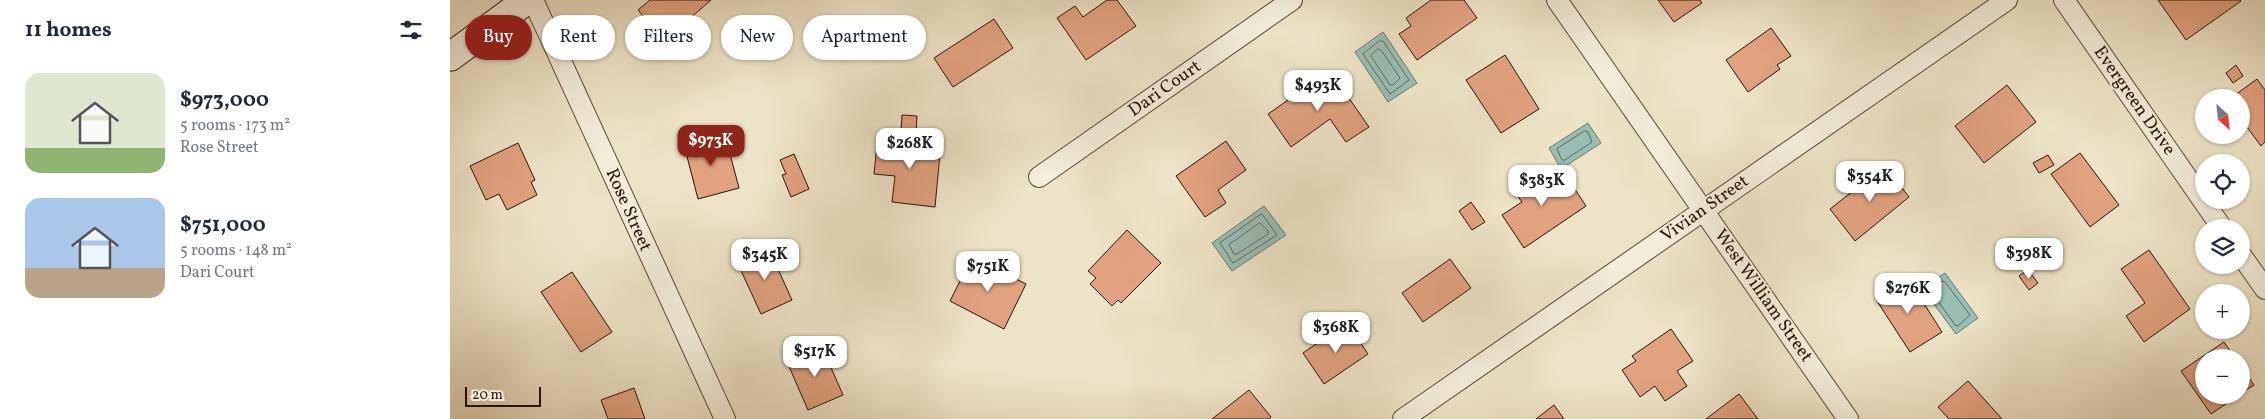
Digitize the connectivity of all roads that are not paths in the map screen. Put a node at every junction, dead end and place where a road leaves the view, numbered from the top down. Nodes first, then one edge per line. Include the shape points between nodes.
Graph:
1 (526, 0) edge
2 (533, 0) edge
3 (1292, 0) edge
4 (1557, 0) edge
5 (2007, 0) edge
6 (2064, 0) edge
7 (450, 58) edge
8 (1039, 178) dead end
9 (1703, 210) junction
10 (2216, 219) edge
11 (2250, 268) edge
12 (2265, 289) edge
13 (724, 419) edge
14 (1403, 419) edge
15 (1848, 419) edge

1 - 7 street
2 - 13 street, Rose Street
3 - 8 street, Dari Court
4 - 9 street, West William Street
5 - 9 street, Vivian Street
6 - 10 street, Evergreen Drive
9 - 14 street, Vivian Street
9 - 15 street, West William Street
11 - 12 street

